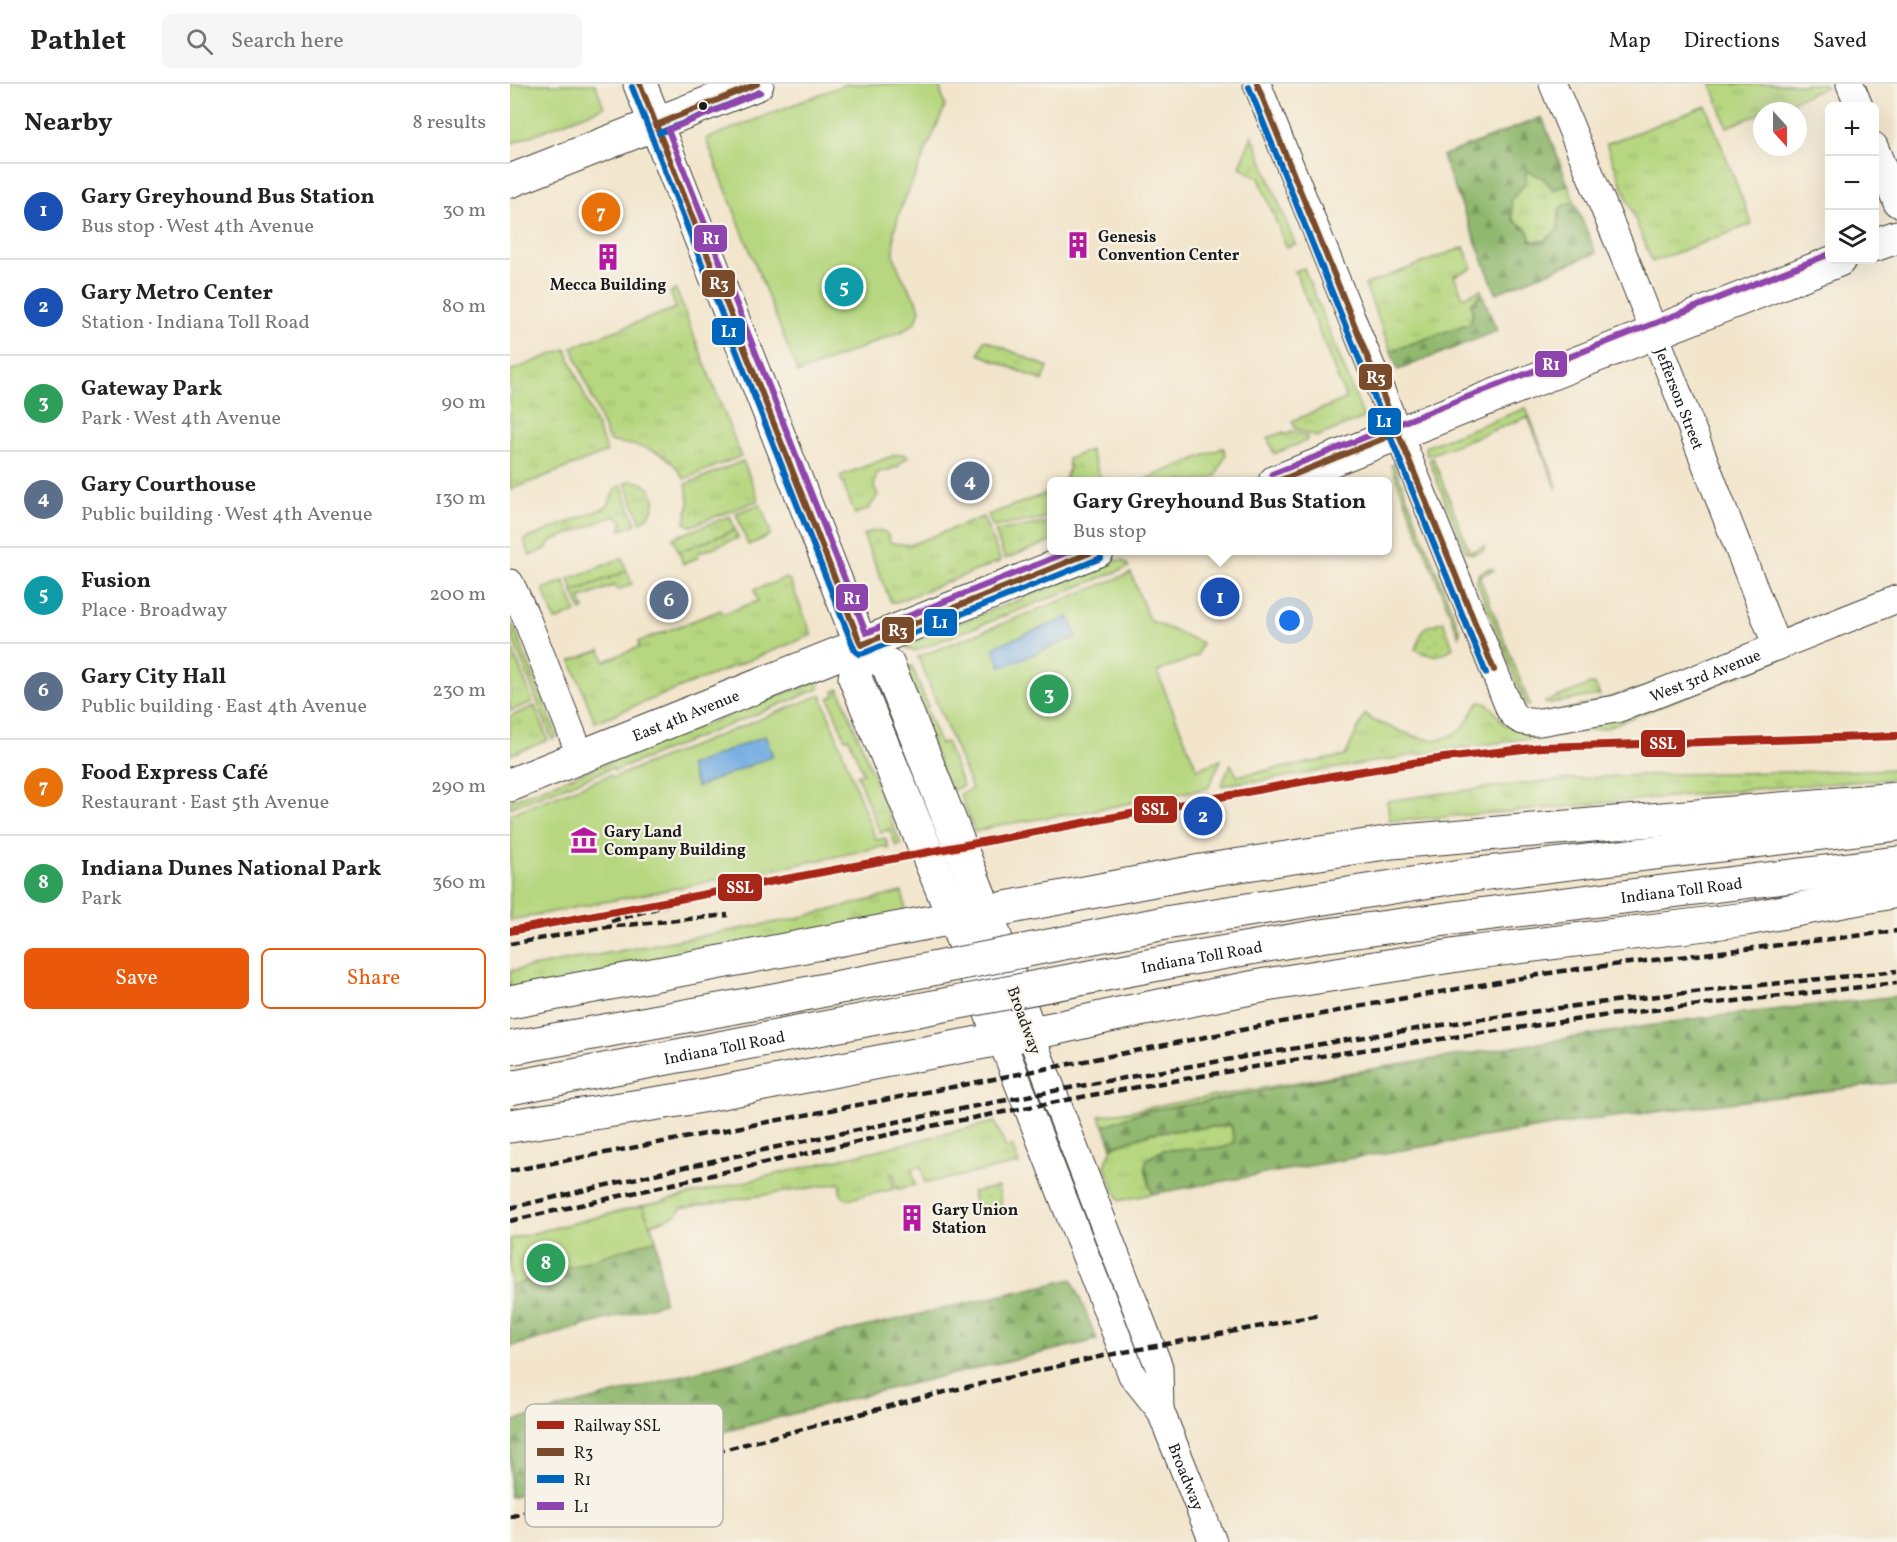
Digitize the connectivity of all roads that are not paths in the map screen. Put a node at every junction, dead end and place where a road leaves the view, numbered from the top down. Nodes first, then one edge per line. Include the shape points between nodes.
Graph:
1 (640, 84) edge
2 (757, 84) edge
3 (1257, 84) edge
4 (1553, 84) edge
5 (1850, 84) edge
6 (1857, 102) edge
7 (656, 124) junction
8 (1879, 156) edge
9 (510, 181) edge
10 (1897, 203) edge
11 (1897, 237) edge
12 (1879, 244) edge
13 (1829, 264) edge
14 (1653, 332) junction
15 (1397, 433) junction
16 (1287, 477) edge
17 (1086, 555) edge
18 (510, 583) edge
19 (1897, 599) edge
20 (861, 645) junction
21 (1777, 647) junction
22 (581, 757) junction
23 (510, 785) edge
24 (1897, 799) edge
25 (1897, 824) edge
26 (1897, 863) edge
27 (1897, 891) edge
28 (986, 912) junction
29 (954, 918) junction
30 (510, 1002) edge
31 (1016, 1036) junction
32 (510, 1048) edge
33 (510, 1088) edge
34 (510, 1126) edge
35 (1213, 1542) edge

1 - 7 main road
2 - 7 main road
3 - 15 street
4 - 14 street, Jefferson Street
5 - 6 street
7 - 9 main road
7 - 20 main road
8 - 10 street
11 - 12 main road
13 - 14 main road
14 - 15 main road
14 - 21 street, Jefferson Street
15 - 16 main road
15 - 21 street, West 3rd Avenue via 1516,718 1530,723 1616,709
17 - 20 main road, East 4th Avenue
18 - 22 street
19 - 21 street, West 3rd Avenue
20 - 22 main road, East 4th Avenue
20 - 28 main road, Broadway via 888,665
20 - 29 main road, Broadway via 855,678
22 - 23 main road, East 4th Avenue
24 - 28 main road via 1392,842 1201,871
25 - 32 main road, bridge via 1462,876 1165,923
26 - 33 main road, Indiana Toll Road, bridge via 1320,936
27 - 31 main road via 1746,919 1476,952 1266,985
28 - 29 main road
28 - 31 main road, Broadway
29 - 30 main road
29 - 31 main road, Broadway
31 - 34 main road via 685,1099
31 - 35 street, Broadway via 1132,1376 1160,1410

